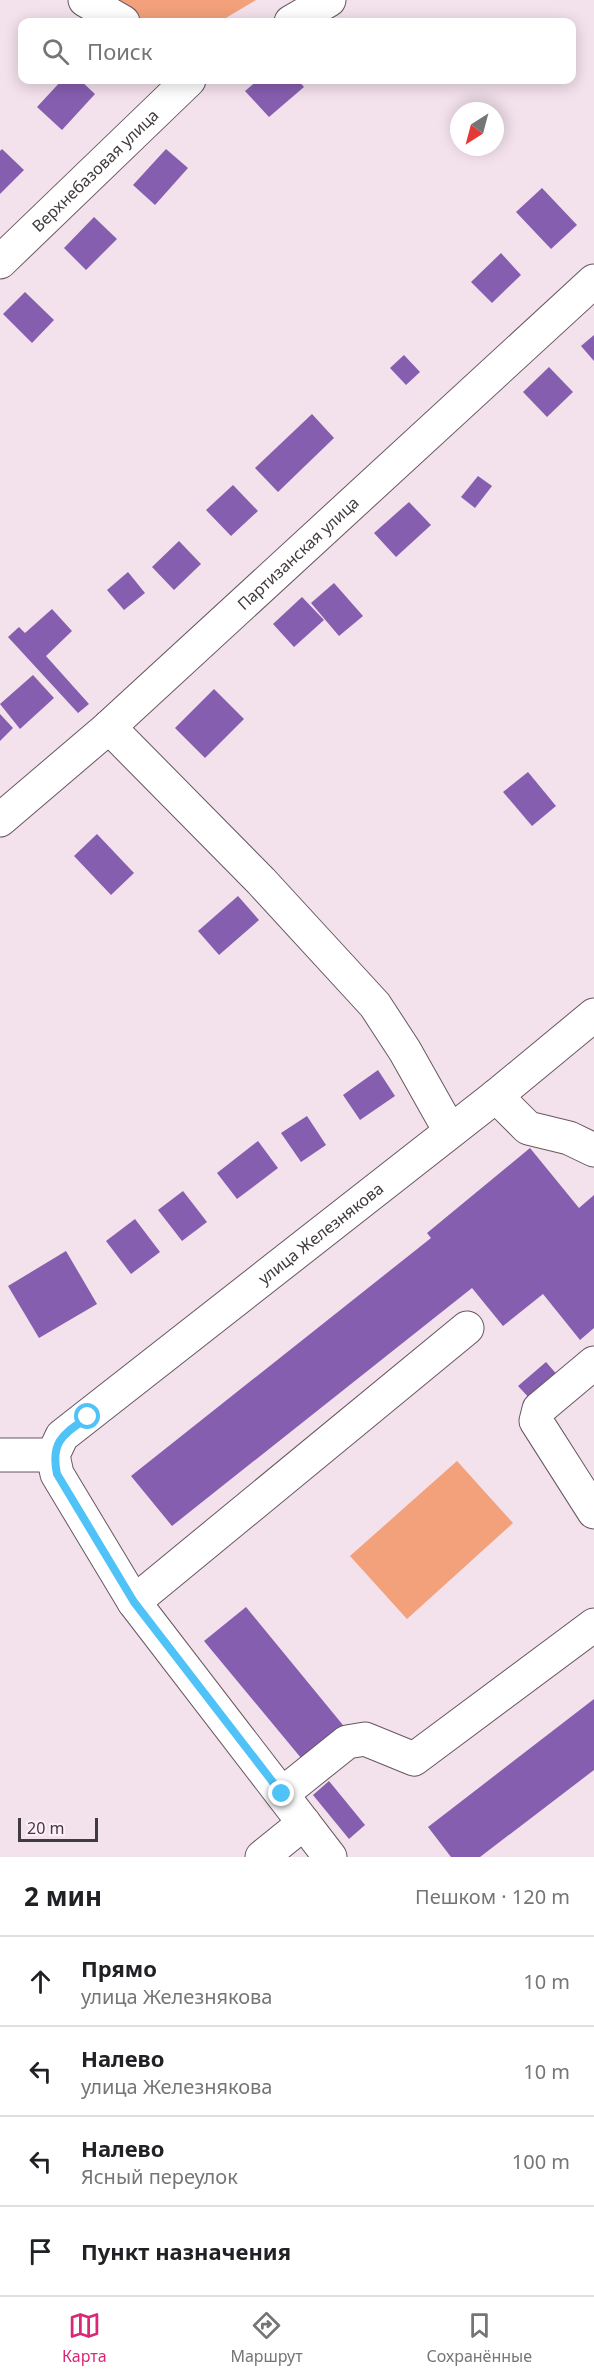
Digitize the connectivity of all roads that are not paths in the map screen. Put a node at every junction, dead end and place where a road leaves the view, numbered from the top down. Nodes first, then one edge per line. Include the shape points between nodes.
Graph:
1 (86, 0) edge
2 (329, 0) edge
3 (116, 18) edge
4 (298, 18) edge
5 (185, 84) edge
6 (0, 262) edge
7 (594, 281) edge
8 (109, 727) junction
9 (0, 820) edge
10 (591, 1023) edge
11 (496, 1096) junction
12 (450, 1131) junction
13 (594, 1150) edge
14 (467, 1328) dead end
15 (594, 1363) edge
16 (0, 1455) edge
17 (55, 1465) junction
18 (594, 1512) edge
19 (134, 1602) junction
20 (594, 1625) edge
21 (282, 1794) junction
22 (304, 1822) junction
23 (262, 1857) edge
24 (330, 1857) edge

1 - 3 street
2 - 4 street
5 - 6 street, Верхнебазовая улица
7 - 8 street, Партизанская улица
8 - 9 street, Партизанская улица
8 - 12 street via 375,1005
10 - 11 street, улица Железнякова
11 - 12 street, улица Железнякова
11 - 13 street via 528,1128 569,1138
12 - 17 street, улица Железнякова via 62,1436
14 - 19 street
15 - 18 street via 539,1409 536,1421
16 - 17 street
17 - 19 street
19 - 21 street
20 - 21 street via 414,1759 365,1739 346,1742
21 - 22 street
22 - 23 street
22 - 24 street

